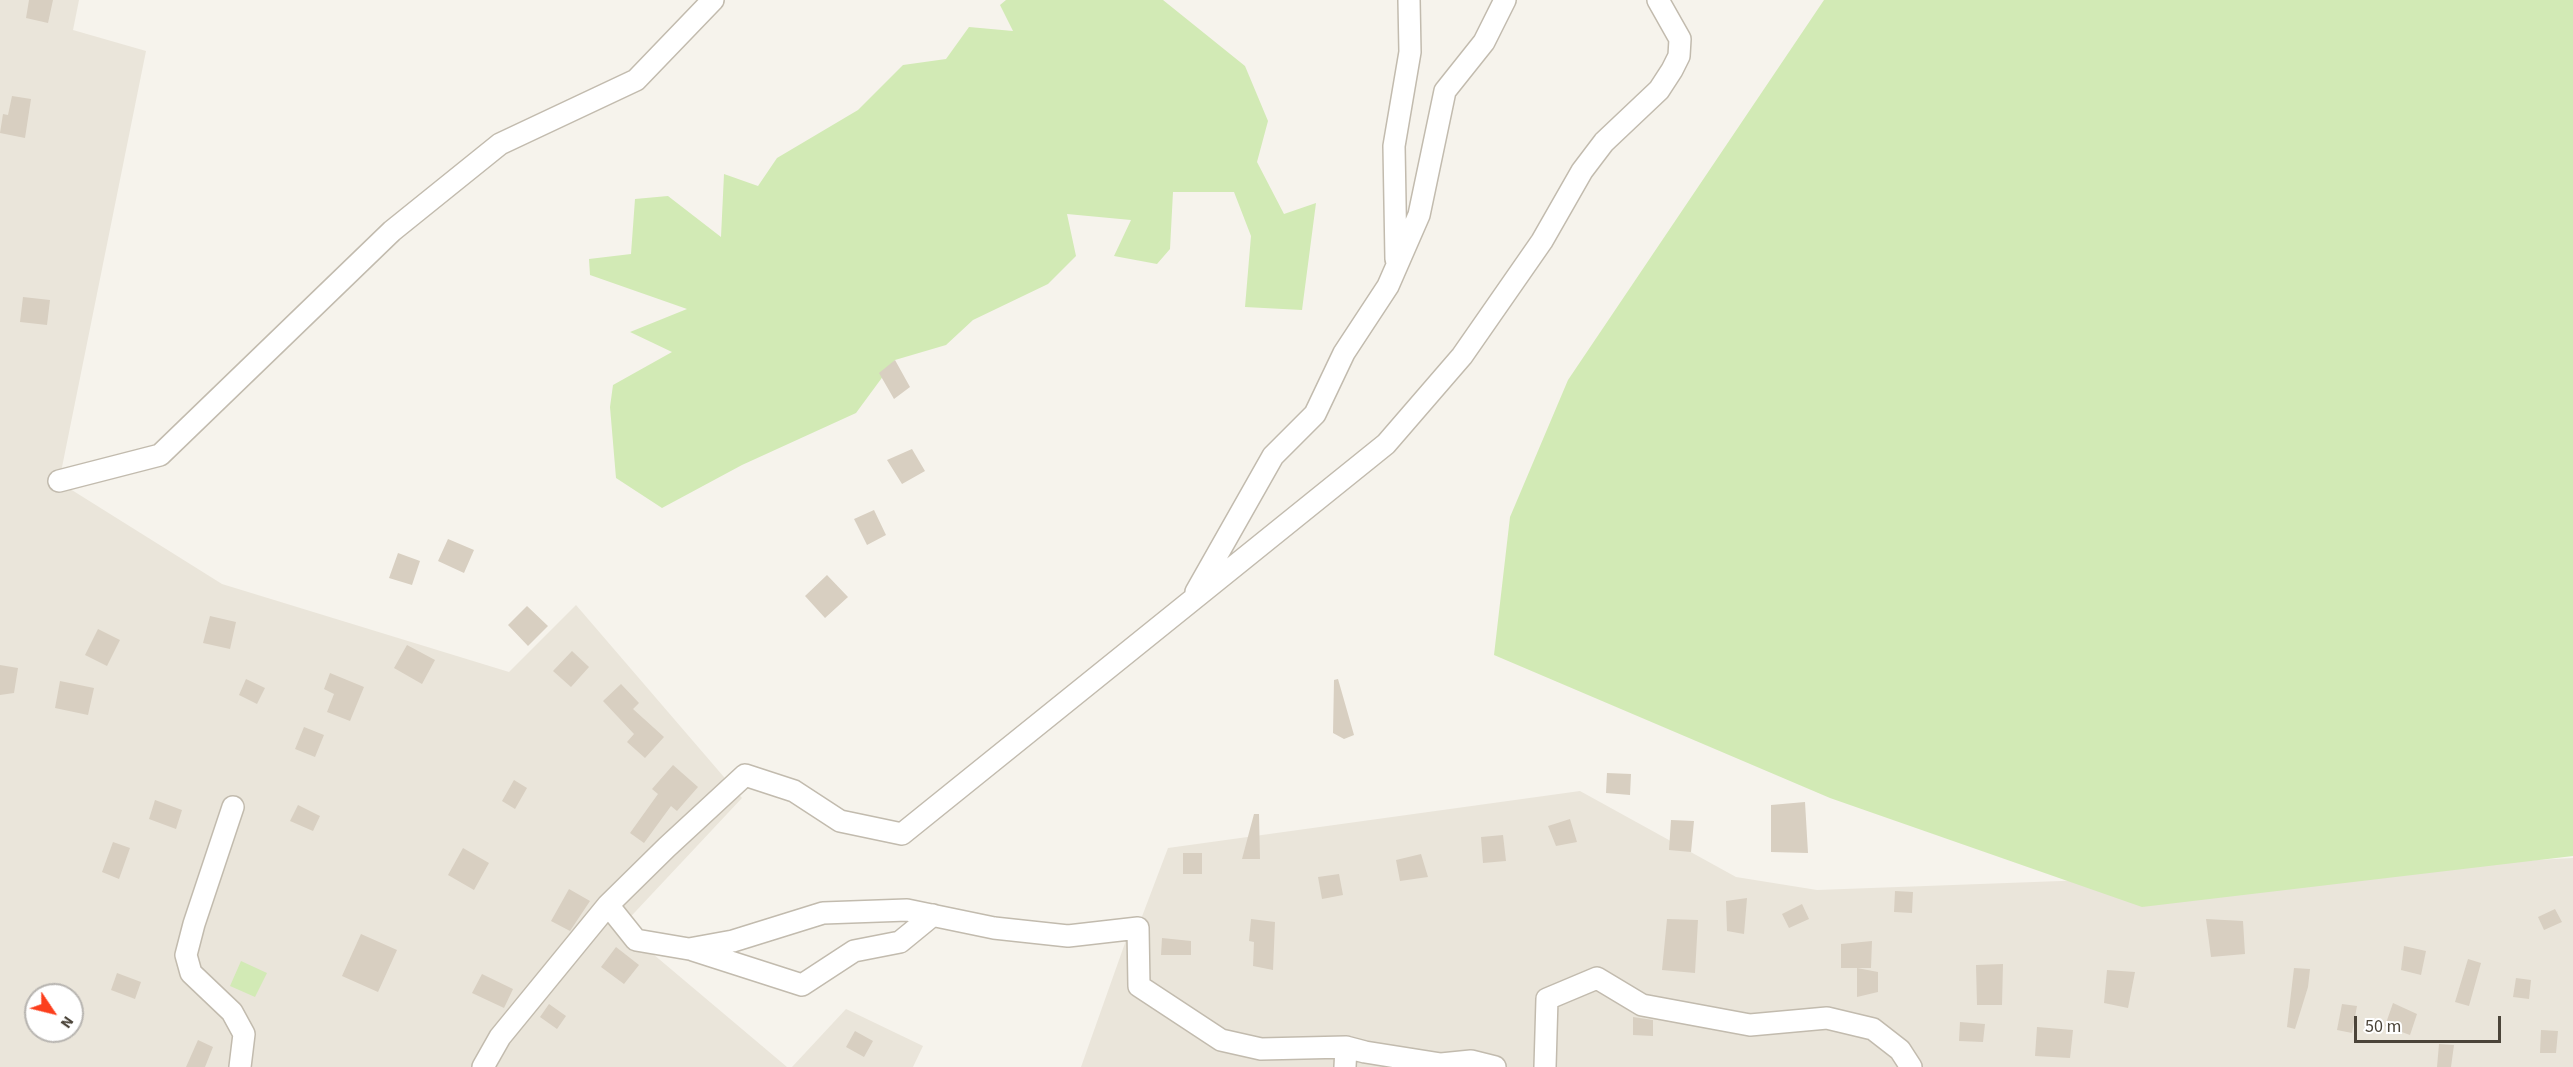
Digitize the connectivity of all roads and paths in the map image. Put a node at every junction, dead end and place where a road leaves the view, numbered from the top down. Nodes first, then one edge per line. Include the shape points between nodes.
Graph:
1 (713, 0) edge
2 (1409, 0) edge
3 (1505, 0) edge
4 (1658, 0) edge
5 (1396, 267) junction
6 (59, 482) dead end
7 (1190, 603) junction
8 (233, 807) dead end
9 (608, 905) junction
10 (933, 915) junction
11 (689, 949) junction
12 (1346, 1057) edge
13 (240, 1067) edge
14 (483, 1067) edge
15 (1495, 1067) edge
16 (1545, 1067) edge
17 (1911, 1067) edge

1 - 6 street via 636,80 500,144 392,231 160,455
2 - 5 street via 1410,52 1394,146
3 - 5 street via 1484,42 1445,91 1419,215
4 - 7 street via 1680,39 1679,56 1672,70 1659,90 1605,142 1582,171 1542,241 1462,356 1386,444
5 - 7 street via 1344,353 1315,414 1273,456
7 - 9 street via 902,834 840,821 794,791 745,774
8 - 13 street via 186,955 191,973 232,1012 244,1034
9 - 11 street via 636,940
9 - 14 street via 500,1037
10 - 11 street via 907,910 823,913 733,941
10 - 11 street via 900,942 854,951 802,985
10 - 12 street via 994,928 1068,936 1138,928 1139,986 1221,1040 1261,1049
12 - 15 street via 1365,1052 1442,1064 1471,1061
16 - 17 street via 1547,999 1597,978 1642,1005 1750,1025 1827,1018 1873,1029 1900,1050

